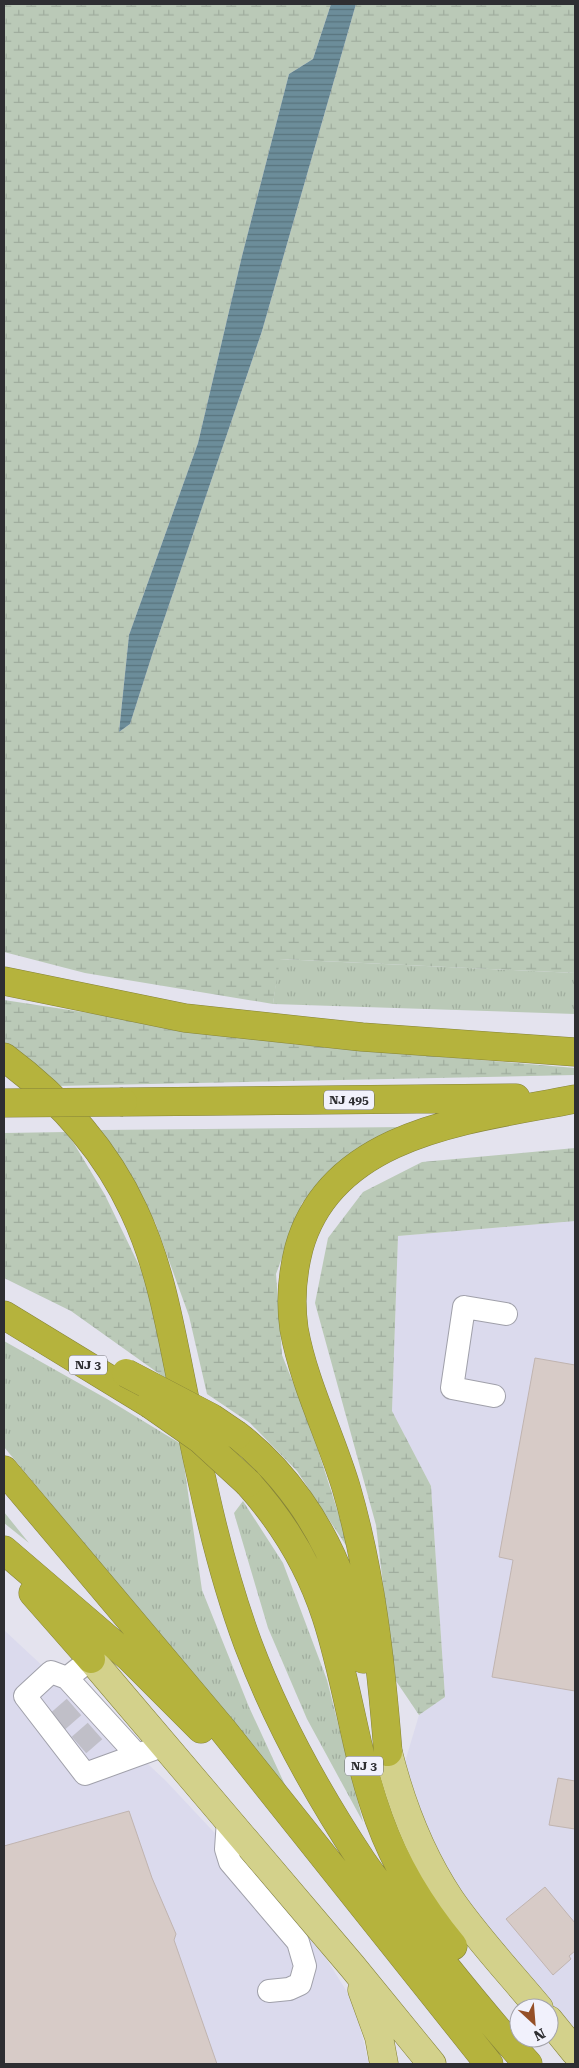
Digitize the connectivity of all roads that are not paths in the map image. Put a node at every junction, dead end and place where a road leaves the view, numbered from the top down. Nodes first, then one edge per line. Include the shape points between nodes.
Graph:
1 (4, 970) edge
2 (4, 981) edge
3 (79, 997) junction
4 (244, 1023) junction
5 (575, 1034) edge
6 (575, 1052) edge
7 (4, 1057) edge
8 (575, 1098) edge
9 (4, 1103) edge
10 (506, 1314) dead end
11 (14, 1321) edge
12 (494, 1396) dead end
13 (4, 1470) edge
14 (6, 1552) edge
15 (91, 1660) junction
16 (67, 1678) junction
17 (67, 1713) junction
18 (87, 1737) junction
19 (165, 1745) junction
20 (388, 1752) junction
21 (137, 1755) junction
22 (263, 1780) junction
23 (228, 1820) junction
24 (352, 1966) junction
25 (269, 1991) dead end
26 (531, 1998) edge
27 (509, 2017) edge
28 (559, 2032) edge
29 (530, 2048) edge
30 (575, 2052) edge
31 (384, 2064) edge
32 (432, 2064) edge
33 (489, 2064) edge
34 (528, 2064) edge
35 (540, 2064) edge

1 - 3 highway
2 - 3 highway
3 - 4 highway via 169,1015
4 - 5 highway via 362,1022
4 - 6 highway via 362,1037
7 - 34 highway via 44,1088 96,1146 122,1186 144,1232 168,1314 223,1568 250,1648 301,1760 363,1862 398,1909
8 - 9 highway, NJ 495, bridge
8 - 20 highway via 462,1121 392,1144 351,1171 327,1194 302,1239 293,1273 294,1327 304,1370 345,1484 360,1538 383,1690
10 - 12 lane via 464,1307 452,1388
11 - 20 highway, NJ 3, bridge via 126,1373 212,1418 262,1457 301,1504 332,1558 349,1605
11 - 27 highway, NJ 3, bridge via 150,1404 200,1439 248,1483 287,1533 320,1601 334,1644 374,1806 399,1865 424,1909
13 - 22 highway
14 - 15 highway via 32,1592
14 - 22 highway via 130,1658 227,1758
15 - 16 lane
15 - 19 main road
16 - 17 lane
16 - 17 lane via 51,1672 25,1696
17 - 18 lane
17 - 18 lane
18 - 21 lane
18 - 21 lane via 84,1774
19 - 21 lane
19 - 23 main road
20 - 26 main road, NJ 3 via 414,1833 438,1880 464,1918
22 - 33 highway
23 - 24 main road
23 - 25 lane via 226,1849 230,1862 298,1942 305,1966 300,1984
24 - 31 main road via 372,2016
24 - 32 main road
28 - 30 main road
29 - 35 highway

